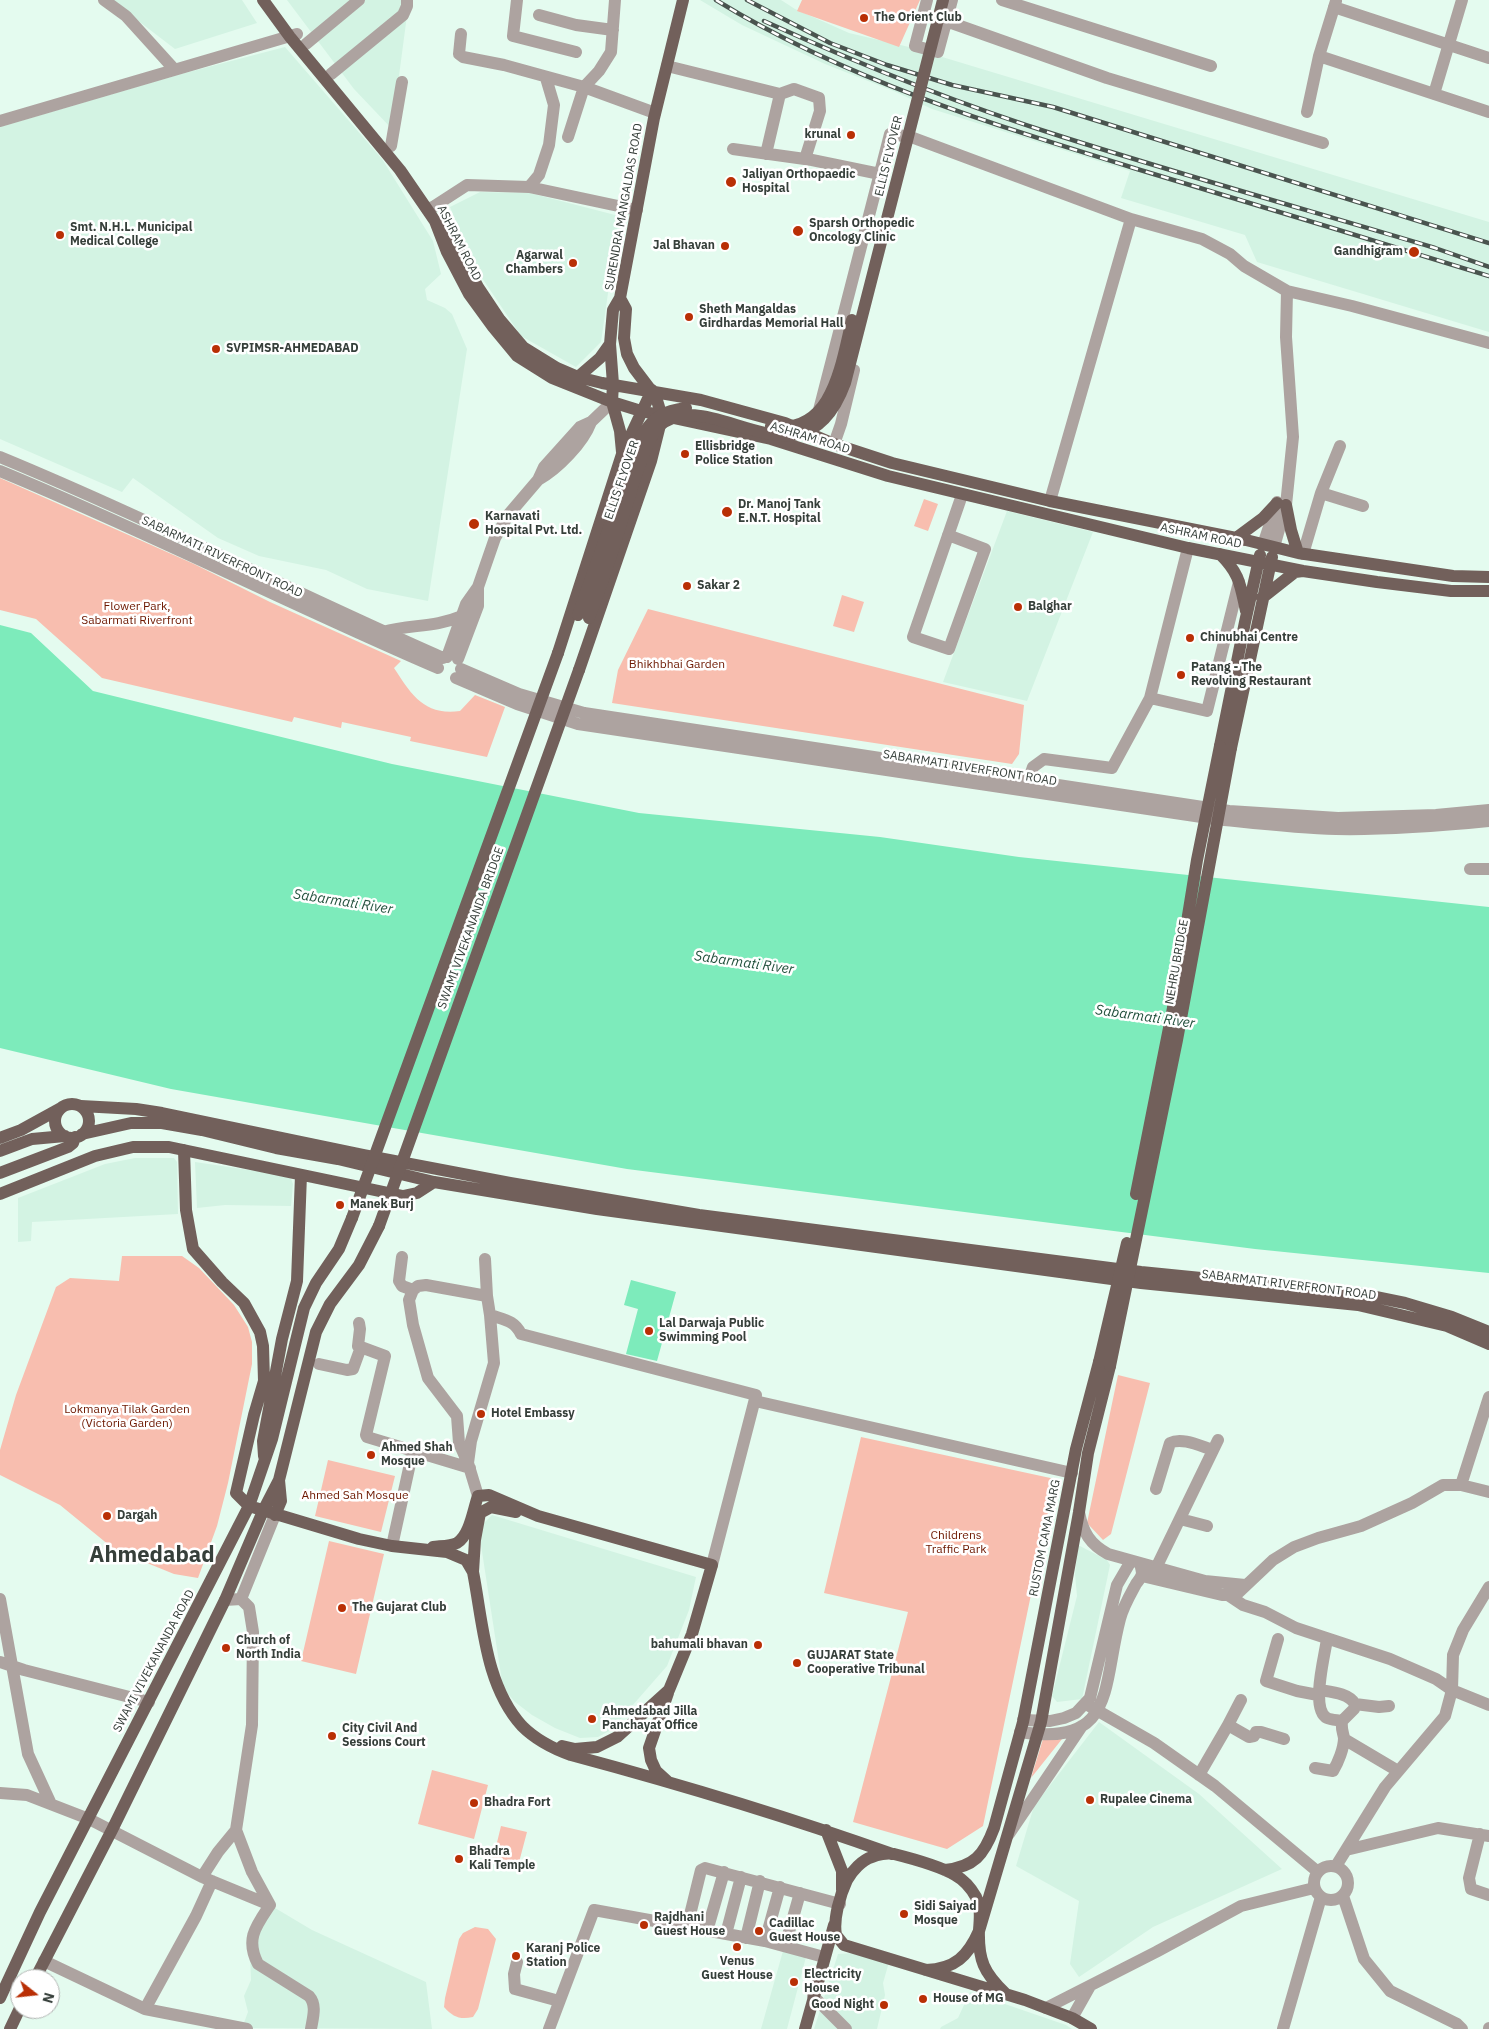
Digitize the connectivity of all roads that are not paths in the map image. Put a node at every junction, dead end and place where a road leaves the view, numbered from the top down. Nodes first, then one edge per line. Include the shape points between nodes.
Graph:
1 (104, 0) edge
2 (263, 0) edge
3 (273, 0) edge
4 (359, 0) edge
5 (407, 0) edge
6 (517, 0) edge
7 (615, 0) edge
8 (683, 0) edge
9 (928, 0) edge
10 (936, 0) edge
11 (944, 0) edge
12 (952, 0) edge
13 (1002, 0) edge
14 (1462, 0) edge
15 (1335, 3) edge
16 (539, 15) dead end
17 (946, 21) junction
18 (614, 30) junction
19 (461, 34) dead end
20 (294, 35) junction
21 (306, 44) junction
22 (1448, 44) junction
23 (576, 52) dead end
24 (1319, 56) junction
25 (1489, 58) edge
26 (667, 66) junction
27 (1211, 66) dead end
28 (174, 69) junction
29 (331, 74) junction
30 (546, 78) junction
31 (402, 82) dead end
32 (584, 87) junction
33 (780, 94) junction
34 (1434, 94) junction
35 (1308, 112) dead end
36 (1489, 112) edge
37 (655, 113) junction
38 (0, 121) edge
39 (568, 137) dead end
40 (911, 138) junction
41 (1323, 143) dead end
42 (391, 146) junction
43 (733, 149) dead end
44 (766, 154) junction
45 (805, 159) junction
46 (880, 174) junction
47 (529, 187) junction
48 (430, 208) junction
49 (637, 210) junction
50 (1131, 219) junction
51 (1287, 291) junction
52 (620, 298) junction
53 (1489, 343) edge
54 (610, 344) junction
55 (578, 377) junction
56 (613, 384) junction
57 (652, 390) junction
58 (612, 402) junction
59 (642, 412) junction
60 (662, 417) junction
61 (815, 434) junction
62 (834, 444) junction
63 (1340, 446) dead end
64 (622, 454) junction
65 (0, 458) edge
66 (0, 471) edge
67 (24, 474) junction
68 (1321, 493) junction
69 (962, 495) junction
70 (1283, 500) junction
71 (1050, 501) junction
72 (1363, 506) dead end
73 (948, 535) junction
74 (1236, 538) junction
75 (1269, 546) junction
76 (1188, 548) junction
77 (1301, 553) junction
78 (1220, 554) junction
79 (1264, 563) junction
80 (1303, 571) junction
81 (1489, 577) edge
82 (1239, 582) junction
83 (478, 587) junction
84 (1489, 591) edge
85 (1262, 598) junction
86 (323, 611) junction
87 (1247, 613) junction
88 (462, 616) junction
89 (383, 632) junction
90 (587, 642) junction
91 (559, 648) junction
92 (451, 665) junction
93 (1150, 698) junction
94 (1226, 747) junction
95 (1027, 785) junction
96 (1489, 810) edge
97 (1489, 821) edge
98 (1470, 869) dead end
99 (1489, 869) edge
100 (81, 1106) junction
101 (61, 1108) junction
102 (74, 1136) junction
103 (0, 1138) edge
104 (184, 1150) junction
105 (0, 1151) edge
106 (0, 1173) edge
107 (301, 1175) junction
108 (434, 1182) junction
109 (0, 1194) edge
110 (352, 1218) joint
111 (402, 1257) dead end
112 (485, 1259) dead end
113 (413, 1290) junction
114 (487, 1296) junction
115 (490, 1315) junction
116 (359, 1323) dead end
117 (1489, 1332) edge
118 (1489, 1344) edge
119 (361, 1347) junction
120 (319, 1364) dead end
121 (1104, 1364) junction
122 (1489, 1396) edge
123 (755, 1401) junction
124 (413, 1450) junction
125 (469, 1465) junction
126 (265, 1466) junction
127 (1072, 1473) junction
128 (1461, 1485) junction
129 (1156, 1489) dead end
130 (1489, 1492) edge
131 (478, 1496) junction
132 (250, 1506) junction
133 (1079, 1512) junction
134 (269, 1513) junction
135 (538, 1516) junction
136 (1180, 1518) junction
137 (1207, 1526) dead end
138 (392, 1546) junction
139 (418, 1549) junction
140 (1136, 1562) junction
141 (712, 1565) junction
142 (1156, 1568) junction
143 (473, 1572) junction
144 (1142, 1576) junction
145 (1245, 1585) junction
146 (1488, 1589) edge
147 (1228, 1595) junction
148 (0, 1599) edge
149 (241, 1599) junction
150 (224, 1600) junction
151 (3, 1631) edge
152 (1278, 1639) dead end
153 (1327, 1639) junction
154 (6, 1664) edge
155 (669, 1690) junction
156 (1452, 1690) junction
157 (1319, 1693) junction
158 (1242, 1700) dead end
159 (149, 1702) junction
160 (1086, 1704) junction
161 (1355, 1704) junction
162 (1489, 1705) edge
163 (1389, 1706) dead end
164 (1098, 1711) junction
165 (1342, 1721) junction
166 (1228, 1725) junction
167 (1022, 1726) junction
168 (1082, 1726) junction
169 (1039, 1728) junction
170 (1284, 1739) dead end
171 (1344, 1739) junction
172 (544, 1743) junction
173 (1315, 1768) dead end
174 (1398, 1771) junction
175 (1199, 1775) junction
176 (668, 1781) junction
177 (0, 1793) edge
178 (51, 1804) junction
179 (89, 1819) junction
180 (112, 1830) junction
181 (236, 1830) junction
182 (826, 1830) junction
183 (1484, 1835) edge
184 (1008, 1836) junction
185 (1346, 1850) junction
186 (892, 1854) junction
187 (1336, 1866) junction
188 (945, 1870) junction
189 (724, 1872) junction
190 (1318, 1872) junction
191 (742, 1877) junction
192 (207, 1879) junction
193 (760, 1881) junction
194 (780, 1887) junction
195 (1318, 1892) junction
196 (800, 1893) junction
197 (1489, 1895) edge
198 (1342, 1896) junction
199 (270, 1905) junction
200 (838, 1909) junction
201 (687, 1927) junction
202 (707, 1931) junction
203 (979, 1931) junction
204 (726, 1934) junction
205 (746, 1938) junction
206 (765, 1941) junction
207 (785, 1946) junction
208 (849, 1947) junction
209 (824, 1957) junction
210 (44, 1961) junction
211 (517, 1962) dead end
212 (40, 1969) edge
213 (926, 1970) junction
214 (1090, 1986) junction
215 (1005, 1993) junction
216 (813, 1996) junction
217 (0, 1998) edge
218 (559, 2001) junction
219 (1046, 2008) junction
220 (145, 2009) junction
221 (554, 2014) junction
222 (1072, 2018) junction
223 (243, 2029) edge
224 (311, 2029) edge
225 (543, 2029) edge
226 (549, 2029) edge
227 (805, 2029) edge
228 (846, 2029) edge
229 (1090, 2029) edge
230 (1283, 2029) edge
231 (1462, 2029) edge

1 - 28 street via 126,16
2 - 20 main road, ASHRAM ROAD
3 - 20 main road, ASHRAM ROAD
4 - 21 street
5 - 29 street via 403,15
6 - 23 street via 513,36
7 - 18 street
8 - 26 main road, SURENDRA MANGALDAS ROAD
9 - 17 street via 915,46 938,52
10 - 91 main road, ELLIS FLYOVER, bridge via 837,379 828,400 813,417 801,424 785,427 690,408 670,411 652,420 642,435 578,615
11 - 90 main road, ELLIS FLYOVER, bridge via 838,402 821,422 805,432 790,436 692,416 674,418 659,426 639,469 589,618
12 - 17 street
13 - 27 street
14 - 22 street
15 - 22 street
15 - 24 street
16 - 18 street via 576,25
17 - 41 street via 1107,78
18 - 32 street via 611,52
19 - 30 street via 459,54 463,57
20 - 21 main road, ASHRAM ROAD
20 - 28 street
20 - 48 main road, ASHRAM ROAD
21 - 29 main road, ASHRAM ROAD
22 - 25 street
22 - 34 street
24 - 34 street
24 - 35 street
26 - 33 street
26 - 37 main road, SURENDRA MANGALDAS ROAD
28 - 38 street
29 - 42 main road, ASHRAM ROAD
30 - 32 street
30 - 47 street via 554,105 549,146 539,175
31 - 42 street
32 - 37 street
32 - 39 street
33 - 44 street
33 - 45 street via 794,89 819,98 820,111
34 - 36 street
37 - 49 main road, SURENDRA MANGALDAS ROAD
40 - 46 street via 890,134
40 - 50 street
40 - 62 street
42 - 48 main road, ASHRAM ROAD via 406,165
43 - 44 street
44 - 45 street
45 - 46 street
46 - 61 street
47 - 48 street via 467,185
47 - 49 street
48 - 55 main road, ASHRAM ROAD via 441,218 478,287 500,320 523,347
48 - 58 main road, ASHRAM ROAD via 447,252 470,294 517,356 552,378
49 - 52 main road, SURENDRA MANGALDAS ROAD
50 - 51 street via 1202,239
50 - 71 street
51 - 53 street
51 - 70 street via 1286,337 1293,437
52 - 54 main road via 613,310
52 - 57 main road, SURENDRA MANGALDAS ROAD via 626,309 624,338 627,354
54 - 55 main road via 600,358
54 - 56 main road
55 - 56 main road, ASHRAM ROAD
56 - 57 main road, ASHRAM ROAD
56 - 58 main road
57 - 59 main road
57 - 60 main road, SURENDRA MANGALDAS ROAD
57 - 61 main road, ASHRAM ROAD via 709,402
58 - 59 main road, ASHRAM ROAD
58 - 64 main road
58 - 83 street via 591,422 587,434 551,473 538,480 509,514 495,538
59 - 60 main road, ASHRAM ROAD
59 - 64 main road
60 - 69 main road, ASHRAM ROAD via 771,439 888,476
60 - 90 main road via 651,461
61 - 62 main road, ASHRAM ROAD
62 - 71 main road, ASHRAM ROAD via 892,463
63 - 68 street
64 - 91 main road
65 - 67 street, SABARMATI RIVERFRONT ROAD
66 - 67 street, SABARMATI RIVERFRONT ROAD
67 - 86 street, SABARMATI RIVERFRONT ROAD via 118,508
68 - 72 street
68 - 77 street
69 - 73 street
69 - 76 main road, ASHRAM ROAD
70 - 74 main road
70 - 75 street
70 - 77 main road via 1290,530
71 - 74 main road, ASHRAM ROAD
73 - 73 street via 912,637 949,649 985,549
74 - 75 main road, ASHRAM ROAD
75 - 77 main road, ASHRAM ROAD
75 - 79 main road
76 - 78 main road, ASHRAM ROAD
76 - 93 street
77 - 81 main road, ASHRAM ROAD via 1453,576
78 - 79 main road, ASHRAM ROAD
78 - 82 main road via 1233,567
79 - 80 main road, ASHRAM ROAD
79 - 85 main road, NEHRU BRIDGE
79 - 87 main road, NEHRU BRIDGE
80 - 84 main road, ASHRAM ROAD via 1451,591
80 - 85 main road via 1296,572
82 - 87 main road
82 - 93 street via 1207,711
83 - 88 street
83 - 92 street via 478,606
85 - 94 main road, NEHRU BRIDGE
86 - 89 street, SABARMATI RIVERFRONT ROAD
86 - 92 street, SABARMATI RIVERFRONT ROAD
87 - 94 main road, NEHRU BRIDGE
88 - 89 street via 434,626
88 - 92 street
89 - 92 street, SABARMATI RIVERFRONT ROAD
90 - 134 main road, SWAMI VIVEKANANDA BRIDGE, bridge via 379,1226 359,1265 330,1304 316,1332 279,1480 281,1501
91 - 110 main road, SWAMI VIVEKANANDA BRIDGE, bridge
92 - 95 street, SABARMATI RIVERFRONT ROAD via 517,704 578,724
93 - 95 street via 1112,768 1044,759 1033,766
94 - 121 main road, NEHRU BRIDGE, bridge via 1197,860 1173,1008
95 - 96 street, SABARMATI RIVERFRONT ROAD via 1297,817 1366,818
95 - 97 street, SABARMATI RIVERFRONT ROAD via 1215,819 1296,827 1367,829
98 - 99 street
100 - 101 main road via 71,1104
100 - 102 main road via 87,1112 88,1128
100 - 117 main road via 162,1113 490,1180 698,1215 1141,1272 1361,1294 1405,1303
101 - 102 main road via 56,1114 58,1131
101 - 103 main road
102 - 105 main road, SABARMATI RIVERFRONT ROAD via 32,1139
102 - 106 main road via 68,1147
102 - 108 main road, SABARMATI RIVERFRONT ROAD via 131,1123 162,1123
104 - 107 main road
104 - 109 main road via 160,1147 124,1149 95,1156
104 - 132 main road via 186,1210 193,1249 244,1303 260,1332 263,1346 264,1381 236,1493
107 - 108 main road via 403,1196 417,1193
107 - 126 main road via 297,1281 282,1339 263,1441
108 - 118 main road, SABARMATI RIVERFRONT ROAD via 694,1224 1141,1283 1358,1305 1447,1326
110 - 126 main road, SWAMI VIVEKANANDA ROAD via 339,1249 304,1308
111 - 113 street via 399,1281 402,1286
112 - 114 street
113 - 114 street via 418,1286 434,1285
113 - 125 street via 409,1300 413,1325 428,1378 457,1416 459,1444
114 - 115 street
115 - 123 street via 518,1326 521,1334 753,1394
115 - 125 street via 494,1363 471,1441
116 - 119 street via 357,1343
119 - 120 street via 354,1369
119 - 124 street via 385,1356 366,1435
121 - 127 main road, RUSTOM CAMA MARG
121 - 133 main road
122 - 128 street
123 - 127 street
123 - 141 street
124 - 125 street
124 - 138 street
125 - 131 street
126 - 132 main road, SWAMI VIVEKANANDA ROAD
127 - 167 main road, RUSTOM CAMA MARG
128 - 130 street
128 - 145 street via 1443,1485 1361,1526 1294,1547 1273,1560
129 - 136 street via 1170,1443 1176,1440 1216,1445
131 - 135 main road via 489,1494
131 - 139 main road via 467,1533 456,1544
132 - 134 main road
132 - 159 main road, SWAMI VIVEKANANDA ROAD
133 - 140 street via 1082,1528 1096,1548
133 - 169 main road
134 - 138 main road
134 - 149 street
134 - 150 main road, SWAMI VIVEKANANDA BRIDGE
135 - 141 main road
135 - 143 main road via 491,1507 480,1513 474,1540
136 - 137 street
136 - 142 street
138 - 139 main road
139 - 143 main road via 447,1552 466,1560
140 - 142 street
140 - 144 street
140 - 160 street via 1117,1585 1094,1688
141 - 155 main road via 692,1634
142 - 145 street via 1205,1581
143 - 172 main road via 488,1653 501,1695 523,1726
144 - 147 street
144 - 164 street via 1123,1610 1105,1694
145 - 147 street via 1237,1594
146 - 156 street via 1463,1630 1453,1655
147 - 153 street via 1243,1605
148 - 151 street
149 - 150 street
149 - 181 street via 249,1607 253,1632 252,1725
150 - 180 main road, SWAMI VIVEKANANDA BRIDGE
151 - 154 street
152 - 157 street via 1266,1681 1297,1691
153 - 156 street via 1390,1659 1436,1678
153 - 157 street
154 - 159 street
154 - 178 street via 28,1754
155 - 172 main road via 618,1737 597,1747 575,1749
155 - 176 main road via 649,1748 656,1771
156 - 162 street
156 - 174 street via 1445,1716
157 - 161 street via 1340,1694
157 - 165 street via 1319,1709 1323,1714
158 - 166 street
159 - 179 main road, SWAMI VIVEKANANDA ROAD
160 - 164 street
160 - 169 street via 1076,1713
161 - 163 street
161 - 165 street
164 - 168 street
164 - 175 street via 1154,1743
165 - 171 street
166 - 170 street via 1249,1737 1261,1732
166 - 175 street
167 - 169 street
167 - 188 main road, RUSTOM CAMA MARG via 989,1842 970,1864
168 - 169 street via 1058,1735
168 - 184 street
169 - 184 main road
171 - 173 street via 1333,1771
171 - 174 street
172 - 176 main road via 571,1756
174 - 185 street
175 - 190 street
176 - 182 main road
177 - 178 street via 27,1795
178 - 179 street
179 - 180 street
179 - 217 main road, SWAMI VIVEKANANDA ROAD
180 - 192 street
180 - 210 main road, SWAMI VIVEKANANDA BRIDGE
181 - 192 street via 218,1852
181 - 199 street via 252,1872
182 - 186 main road
182 - 200 main road via 842,1871
183 - 185 street via 1438,1828
183 - 197 street via 1469,1878 1471,1889
184 - 203 main road
185 - 187 street
186 - 188 main road
186 - 200 main road via 872,1856 859,1865 848,1880
187 - 190 street via 1327,1866
187 - 198 street via 1343,1870 1348,1880
188 - 203 main road via 964,1882 976,1897
189 - 191 street
189 - 201 street via 709,1868 701,1870
189 - 202 street
190 - 195 street via 1315,1876
191 - 193 street
191 - 204 street
192 - 199 street
192 - 220 street via 196,1916
193 - 194 street
193 - 205 street
194 - 196 street
194 - 206 street
195 - 198 street via 1332,1900
195 - 214 street via 1241,1906
195 - 230 street
196 - 200 street
196 - 207 street
198 - 231 street via 1364,1958 1390,1990
199 - 224 street via 253,1932 254,1956 258,1964 313,2001
200 - 208 main road via 836,1935
200 - 209 main road
201 - 202 street
201 - 218 street via 594,1910
202 - 204 street
203 - 213 main road via 972,1947 961,1959 947,1967
203 - 215 main road via 979,1950 984,1967 991,1980
204 - 205 street
205 - 206 street
206 - 207 street
207 - 209 street
208 - 209 main road
208 - 213 main road
209 - 216 main road
210 - 212 main road, SWAMI VIVEKANANDA BRIDGE
210 - 220 street
211 - 218 street via 515,1989
213 - 215 main road
214 - 219 street
214 - 222 street
215 - 219 main road
216 - 227 main road
216 - 228 street
218 - 221 street
219 - 222 main road
220 - 223 street
221 - 225 street
221 - 226 street
222 - 229 main road

